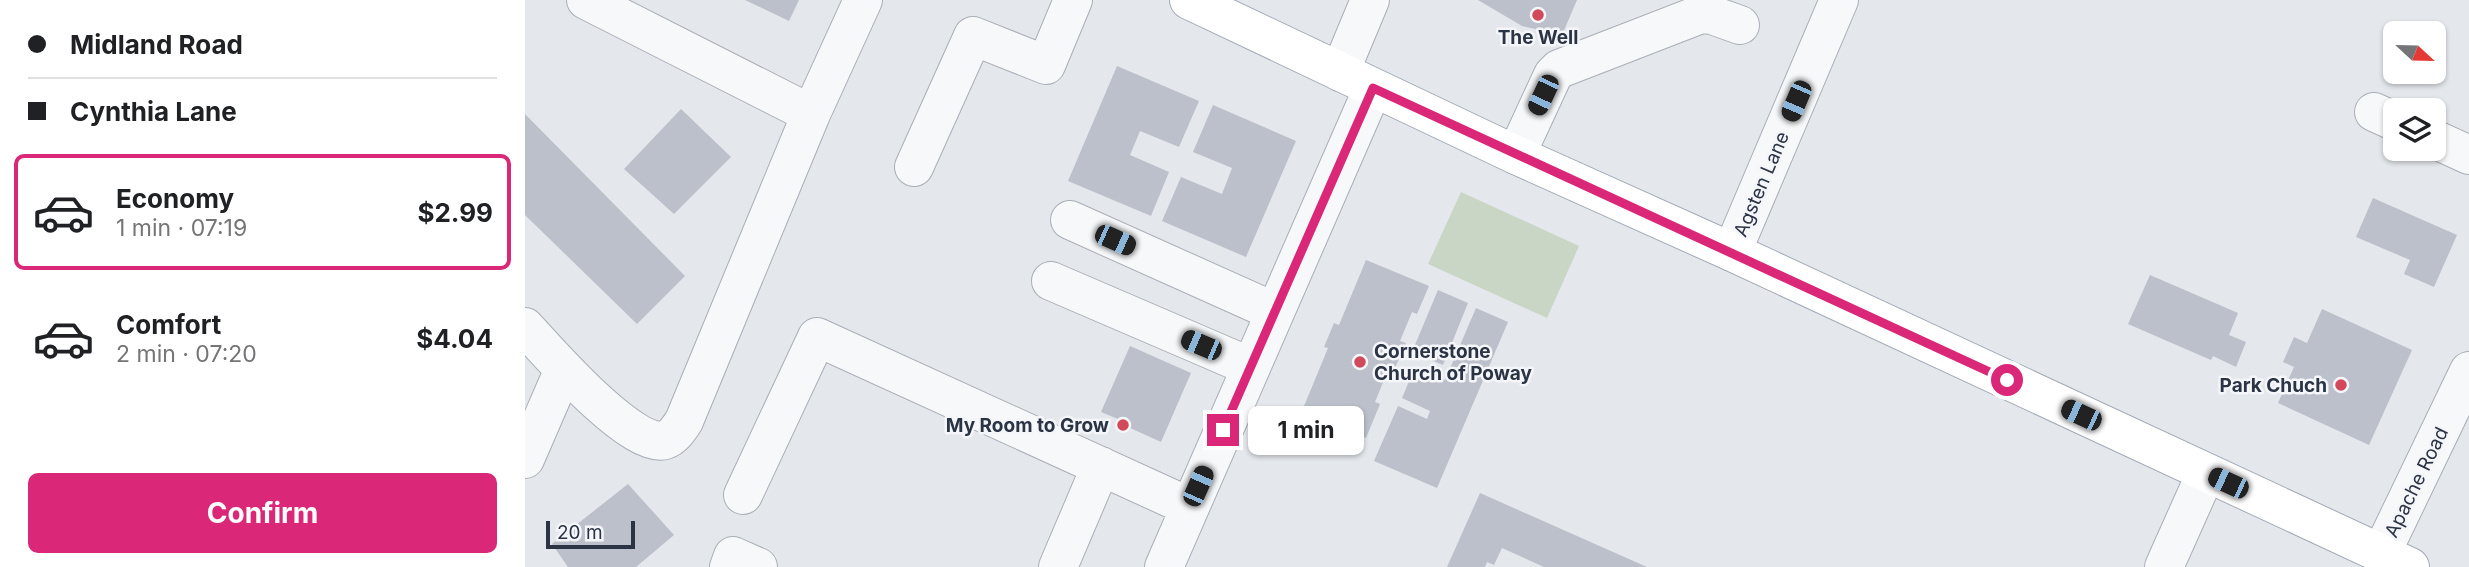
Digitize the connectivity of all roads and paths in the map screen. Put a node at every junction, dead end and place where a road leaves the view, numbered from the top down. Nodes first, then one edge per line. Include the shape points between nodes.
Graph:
1 (586, 0) edge
2 (863, 0) edge
3 (1073, 0) edge
4 (1189, 0) edge
5 (1370, 0) edge
6 (1839, 0) edge
7 (1740, 25) dead end
8 (1356, 80) junction
9 (811, 114) junction
10 (2446, 144) edge
11 (1516, 155) junction
12 (2469, 155) edge
13 (914, 167) dead end
14 (1070, 220) dead end
15 (1733, 252) junction
16 (1051, 281) dead end
17 (1275, 312) junction
18 (525, 327) edge
19 (1251, 367) junction
20 (564, 369) junction
21 (2469, 371) edge
22 (525, 459) edge
23 (1101, 466) junction
24 (2206, 473) junction
25 (743, 495) dead end
26 (1190, 507) junction
27 (2396, 561) edge
28 (729, 567) edge
29 (758, 567) edge
30 (1058, 567) edge
31 (1164, 567) edge
32 (2164, 567) edge

1 - 9 street
2 - 9 street
3 - 13 street via 1046,65 973,36
4 - 8 main road
5 - 8 street
6 - 15 street, Agsten Lane
7 - 11 street via 1701,14 1559,69
8 - 11 main road
8 - 17 street
9 - 20 street via 676,433 666,440 652,438 621,422
10 - 12 street
11 - 15 main road
14 - 17 street
15 - 24 main road
16 - 19 street
17 - 19 street
18 - 20 street
19 - 26 street
20 - 22 street
21 - 27 street, Apache Road
23 - 25 street via 817,337
23 - 26 street
23 - 30 street
24 - 27 main road
24 - 32 street
26 - 31 street
28 - 29 street via 733,556

